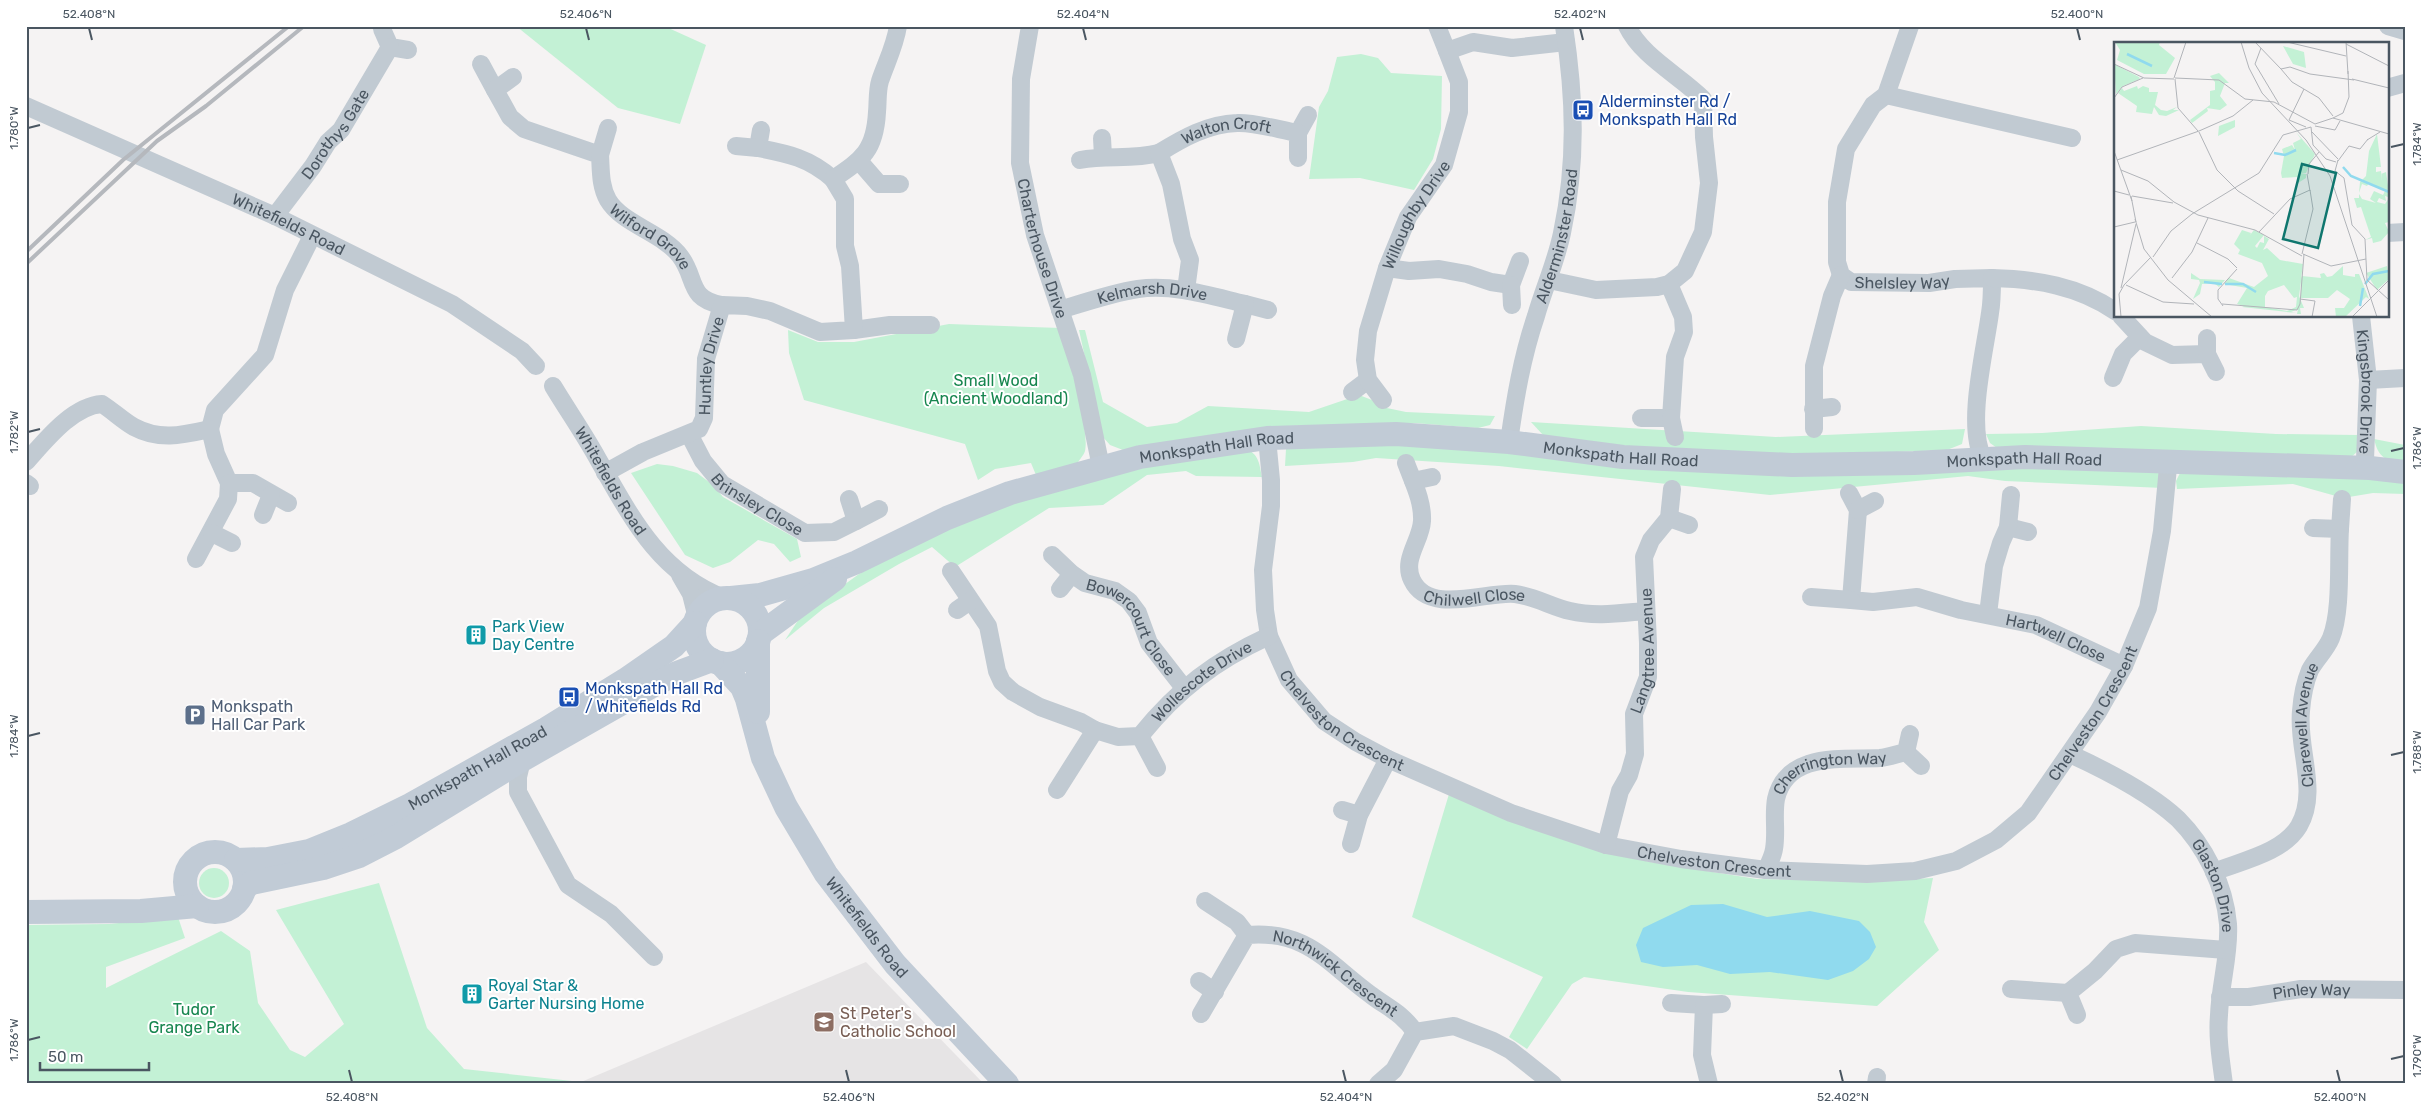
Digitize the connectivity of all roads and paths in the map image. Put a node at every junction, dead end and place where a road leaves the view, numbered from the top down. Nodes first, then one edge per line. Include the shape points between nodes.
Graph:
1 (898, 26) edge
2 (1030, 26) edge
3 (1437, 26) edge
4 (1627, 26) edge
5 (1910, 26) edge
6 (2388, 26) edge
7 (382, 29) dead end
8 (2405, 31) edge
9 (1565, 34) edge
10 (390, 47) junction
11 (408, 50) dead end
12 (1448, 51) junction
13 (481, 64) dead end
14 (513, 77) dead end
15 (2405, 83) edge
16 (2388, 88) edge
17 (495, 90) junction
18 (1886, 95) junction
19 (26, 106) edge
20 (1308, 115) dead end
21 (608, 128) dead end
22 (761, 130) dead end
23 (1298, 133) junction
24 (1102, 138) dead end
25 (2072, 138) dead end
26 (736, 146) dead end
27 (758, 148) junction
28 (1159, 153) junction
29 (600, 155) junction
30 (1102, 156) junction
31 (1298, 158) dead end
32 (1080, 160) dead end
33 (859, 161) junction
34 (833, 179) junction
35 (900, 184) dead end
36 (275, 216) junction
37 (2405, 232) edge
38 (2388, 233) edge
39 (312, 236) junction
40 (1520, 261) dead end
41 (1388, 268) junction
42 (1841, 275) junction
43 (1992, 278) junction
44 (1549, 280) junction
45 (1669, 284) junction
46 (1511, 285) junction
47 (1186, 290) junction
48 (1245, 304) junction
49 (722, 305) junction
50 (1512, 305) dead end
51 (1060, 310) junction
52 (1268, 310) dead end
53 (2114, 310) edge
54 (2123, 318) edge
55 (2361, 318) edge
56 (932, 326) dead end
57 (854, 330) junction
58 (2140, 337) junction
59 (1236, 340) dead end
60 (536, 366) dead end
61 (2216, 372) dead end
62 (2113, 378) dead end
63 (2405, 378) edge
64 (1368, 380) junction
65 (2368, 380) junction
66 (553, 386) dead end
67 (1352, 392) dead end
68 (1382, 400) dead end
69 (1832, 407) dead end
70 (1813, 409) junction
71 (1642, 418) dead end
72 (1671, 418) junction
73 (1814, 428) dead end
74 (210, 429) junction
75 (689, 434) junction
76 (1675, 437) dead end
77 (1267, 438) junction
78 (1509, 442) junction
79 (1983, 458) junction
80 (2174, 460) junction
81 (26, 462) edge
82 (1406, 463) dead end
83 (1101, 467) junction
84 (2370, 468) junction
85 (2405, 472) edge
86 (605, 473) junction
87 (1432, 477) dead end
88 (1413, 481) junction
89 (229, 483) junction
90 (1672, 489) dead end
91 (1848, 493) dead end
92 (271, 494) junction
93 (2012, 495) dead end
94 (849, 499) dead end
95 (2342, 499) dead end
96 (1875, 501) dead end
97 (288, 503) dead end
98 (878, 509) dead end
99 (1858, 510) junction
100 (263, 515) dead end
101 (1669, 518) junction
102 (856, 521) junction
103 (1689, 525) dead end
104 (2008, 527) junction
105 (2313, 528) dead end
106 (2340, 530) junction
107 (2028, 532) dead end
108 (212, 533) junction
109 (232, 544) dead end
110 (1052, 555) dead end
111 (196, 559) dead end
112 (857, 562) junction
113 (676, 569) junction
114 (951, 571) dead end
115 (1072, 574) junction
116 (1060, 589) dead end
117 (1811, 597) dead end
118 (727, 598) junction
119 (1851, 600) junction
120 (1646, 611) junction
121 (1988, 614) junction
122 (696, 621) junction
123 (1269, 636) junction
124 (759, 638) junction
125 (716, 662) junction
126 (2124, 666) junction
127 (1184, 688) junction
128 (1095, 730) junction
129 (1910, 734) dead end
130 (1140, 736) junction
131 (760, 749) junction
132 (1906, 752) junction
133 (2070, 754) junction
134 (1388, 759) junction
135 (522, 760) junction
136 (1922, 766) dead end
137 (1157, 768) dead end
138 (487, 782) junction
139 (1057, 790) dead end
140 (518, 792) junction
141 (1342, 810) dead end
142 (1359, 815) junction
143 (1351, 844) dead end
144 (1606, 845) junction
145 (236, 860) junction
146 (188, 869) junction
147 (1766, 870) junction
148 (2214, 872) junction
149 (244, 888) junction
150 (1205, 901) dead end
151 (197, 906) junction
152 (114, 910) junction
153 (26, 912) edge
154 (1247, 936) junction
155 (2226, 950) junction
156 (654, 957) dead end
157 (1198, 981) dead end
158 (2011, 989) dead end
159 (2405, 990) edge
160 (1215, 992) junction
161 (2068, 993) junction
162 (2220, 996) junction
163 (1672, 1003) dead end
164 (1722, 1004) dead end
165 (1704, 1005) junction
166 (1201, 1014) dead end
167 (2076, 1015) dead end
168 (1415, 1032) junction
169 (1007, 1084) edge
170 (1378, 1084) edge
171 (1553, 1084) edge
172 (1709, 1084) edge
173 (2224, 1084) edge

1 - 33 street via 892,52 879,83 874,134 867,153
2 - 51 street, Charterhouse Drive via 1021,79 1020,163 1035,235
3 - 12 street, Willoughby Drive
4 - 45 street via 1650,55 1684,81 1708,94 1704,137 1710,183 1704,232 1685,271
5 - 18 street, Shelsley Way
6 - 8 street
7 - 10 street
9 - 12 street via 1512,48 1473,42
9 - 44 street, Alderminster Road via 1573,93 1574,145 1562,233
10 - 11 street
10 - 36 street, Dorothys Gate via 341,130 328,142
12 - 41 street, Willoughby Drive via 1459,82 1459,112 1444,165 1408,217
13 - 17 street
14 - 17 street
15 - 16 street
17 - 29 street via 506,112 524,129
18 - 25 street via 1949,108 2042,140
18 - 42 street, Shelsley Way via 1873,105 1846,149 1837,202 1837,262
19 - 36 street, Whitefields Road
20 - 23 street, Walton Croft
21 - 29 street, Wilford Grove
22 - 27 street
23 - 28 street, Walton Croft via 1238,122 1186,136
23 - 31 street, Walton Croft
24 - 30 street
26 - 27 street
27 - 34 street via 795,156 818,166
28 - 30 street, Walton Croft via 1138,158
28 - 47 street, Walton Croft via 1171,184 1182,239 1190,260
29 - 49 street, Wilford Grove via 602,183 608,200 618,211 680,256 700,297
30 - 32 street, Walton Croft
33 - 34 street
33 - 35 street via 879,184
34 - 57 street via 845,199 845,246 850,266
36 - 39 street, Whitefields Road
37 - 38 street
39 - 60 street, Whitefields Road via 452,304 522,351
39 - 74 street via 285,290 265,356 215,410
40 - 46 street
41 - 46 street via 1409,271 1439,269
41 - 64 street, Willoughby Drive via 1368,331
42 - 43 street, Shelsley Way via 1852,282 1904,284 1955,278
42 - 70 street via 1832,296 1814,366
43 - 53 street, Shelsley Way via 2052,283 2100,301
43 - 79 street via 1991,310 1978,386 1976,438
44 - 45 street via 1596,290
44 - 78 street, Alderminster Road via 1526,348
45 - 72 street via 1683,317 1684,332 1675,357
46 - 50 street
47 - 48 street, Kelmarsh Drive
47 - 51 street, Kelmarsh Drive via 1140,288
48 - 52 street, Kelmarsh Drive
48 - 59 street
49 - 57 street, Huntley Drive via 770,311 820,332
49 - 75 street, Huntley Drive via 706,359 704,418 699,429
51 - 83 street, Charterhouse Drive via 1082,375
54 - 58 street
55 - 65 street, Kingsbrook Drive
56 - 57 street, Huntley Drive via 911,324
58 - 61 street via 2172,355 2207,346
58 - 62 street via 2123,354
63 - 65 street
64 - 67 street
64 - 68 street
65 - 84 street, Kingsbrook Drive via 2365,460
66 - 86 street, Whitefields Road
69 - 70 street
70 - 73 street
71 - 72 street
72 - 76 street
74 - 81 street via 175,437 152,435 132,426 102,404 91,405 72,416
74 - 89 street via 216,454
75 - 86 street, Huntley Drive via 643,452
75 - 102 street, Brinsley Close via 703,461 722,484 805,533 834,532
77 - 78 street, Monkspath Hall Road via 1396,434
77 - 83 street, Monkspath Hall Road via 1202,446
77 - 123 street, Chelveston Crescent via 1271,497 1263,570 1264,610
78 - 79 street, Monkspath Hall Road via 1623,457 1792,465 1914,464
79 - 80 street, Monkspath Hall Road
80 - 84 street, Monkspath Hall Road
80 - 126 street, Chelveston Crescent via 2168,467 2162,531 2148,608
82 - 88 street, Chilwell Close
83 - 112 street, Monkspath Hall Road via 1010,493 929,526
84 - 85 street, Monkspath Hall Road
86 - 113 street, Whitefields Road via 628,515 654,550
87 - 88 street
88 - 120 street, Chilwell Close via 1422,509 1422,524 1412,551 1411,579 1426,595 1462,599 1512,594 1588,614
89 - 92 street via 253,484
89 - 108 street via 228,499
90 - 101 street
91 - 99 street
92 - 97 street
92 - 100 street
93 - 104 street, Hartwell Close
94 - 102 street
95 - 106 street, Clarewell Avenue
96 - 99 street
98 - 102 street, Brinsley Close
99 - 119 street
101 - 103 street
101 - 120 street, Langtree Avenue via 1651,540 1644,557
104 - 107 street
104 - 121 street, Hartwell Close via 1994,566
105 - 106 street
106 - 148 street, Clarewell Avenue via 2336,616 2330,639 2310,671 2303,693 2302,751 2309,796 2306,810 2298,827 2279,845
108 - 109 street
108 - 111 street
110 - 115 street, Bowercourt Close
112 - 118 street, Monkspath Hall Road via 784,589
112 - 124 street, Monkspath Hall Road
113 - 118 street, Whitefields Road via 712,594
113 - 122 street, Whitefields Road via 691,594
114 - 128 street, Wollescote Drive via 964,606 988,626 994,663 1002,682 1040,707
115 - 116 street, Bowercourt Close
115 - 127 street, Bowercourt Close via 1085,583 1115,591 1129,601 1138,613 1149,643
117 - 119 street, Hartwell Close
118 - 122 street via 709,604
118 - 124 street via 742,602 753,610 758,621
119 - 121 street, Hartwell Close via 1873,602 1917,597
120 - 144 street, Langtree Avenue via 1648,677 1634,714 1636,754 1620,791
121 - 126 street, Hartwell Close via 2036,625
122 - 125 street via 696,643 704,655
122 - 145 street, Monkspath Hall Road via 674,646 625,680 410,804 309,851 268,859
123 - 127 street, Wollescote Drive via 1234,652
123 - 134 street, Chelveston Crescent via 1289,680 1324,721
124 - 125 street via 748,656 738,662
124 - 131 street, Whitefields Road
125 - 131 street, Whitefields Road via 742,687
125 - 135 street, Monkspath Hall Road via 660,682
126 - 133 street, Chelveston Crescent
127 - 130 street, Wollescote Drive
128 - 130 street, Wollescote Drive via 1118,737
128 - 139 street
129 - 132 street, Cherrington Way
130 - 137 street, Wollescote Drive
131 - 169 street, Whitefields Road via 786,807 826,874 896,964
132 - 136 street, Cherrington Way
132 - 147 street, Cherrington Way via 1883,758 1803,764 1787,776 1776,798 1774,849
133 - 147 street, Chelveston Crescent via 2028,813 1996,840 1956,860 1915,871 1866,874
133 - 148 street, Glaston Drive via 2145,795 2177,819 2199,846
134 - 142 street
134 - 144 street, Chelveston Crescent via 1511,814
135 - 138 street, Monkspath Hall Road
135 - 140 street
138 - 140 street via 506,784
138 - 149 street, Monkspath Hall Road via 359,856 323,868 251,883
140 - 156 street via 568,885 611,914
141 - 142 street
142 - 143 street
144 - 147 street, Chelveston Crescent
145 - 146 street via 223,852 208,852 194,859
145 - 149 street via 244,873
146 - 151 street via 185,885
146 - 152 street via 170,889 150,900
148 - 155 street, Glaston Drive via 2223,896 2228,925
149 - 151 street via 236,903 229,908 218,912
150 - 154 street, Northwick Crescent via 1237,922
151 - 152 street
152 - 153 street
154 - 160 street, Northwick Crescent
154 - 168 street, Northwick Crescent via 1264,934 1297,941 1326,957 1371,995 1404,1017
155 - 161 street via 2135,944 2116,949
155 - 162 street, Glaston Drive
157 - 160 street
158 - 161 street
159 - 162 street, Pinley Way via 2301,989 2249,997
160 - 166 street, Northwick Crescent
161 - 167 street
162 - 173 street, Glaston Drive
163 - 165 street
164 - 165 street
165 - 172 street via 1702,1055
168 - 170 street via 1394,1070
168 - 171 street via 1454,1026 1462,1029 1510,1050

